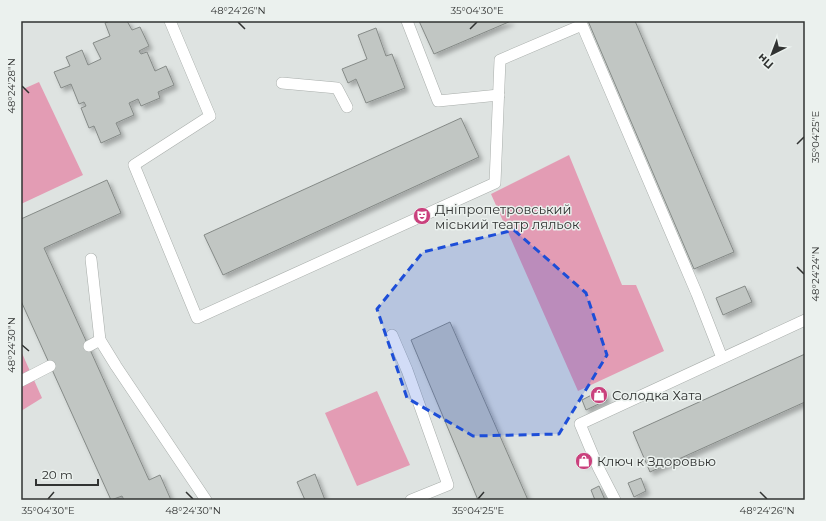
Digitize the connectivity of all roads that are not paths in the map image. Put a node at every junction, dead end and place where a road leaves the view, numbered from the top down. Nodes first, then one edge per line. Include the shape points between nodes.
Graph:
1 (170, 21) edge
2 (407, 21) edge
3 (282, 83) dead end
4 (499, 95) junction
5 (347, 107) dead end
6 (91, 259) dead end
7 (805, 320) edge
8 (392, 335) dead end
9 (100, 340) junction
10 (89, 346) dead end
11 (722, 358) junction
12 (50, 366) dead end
13 (21, 381) edge
14 (206, 500) edge
15 (411, 500) edge
16 (615, 500) edge

1 - 4 lane via 210,116 134,165 197,318 495,183
2 - 4 lane via 438,101
3 - 5 lane via 337,88
4 - 11 lane via 500,60 582,25
6 - 9 lane
7 - 11 lane
8 - 15 lane via 448,485
9 - 10 lane
9 - 14 lane
11 - 16 lane via 580,424
12 - 13 lane

